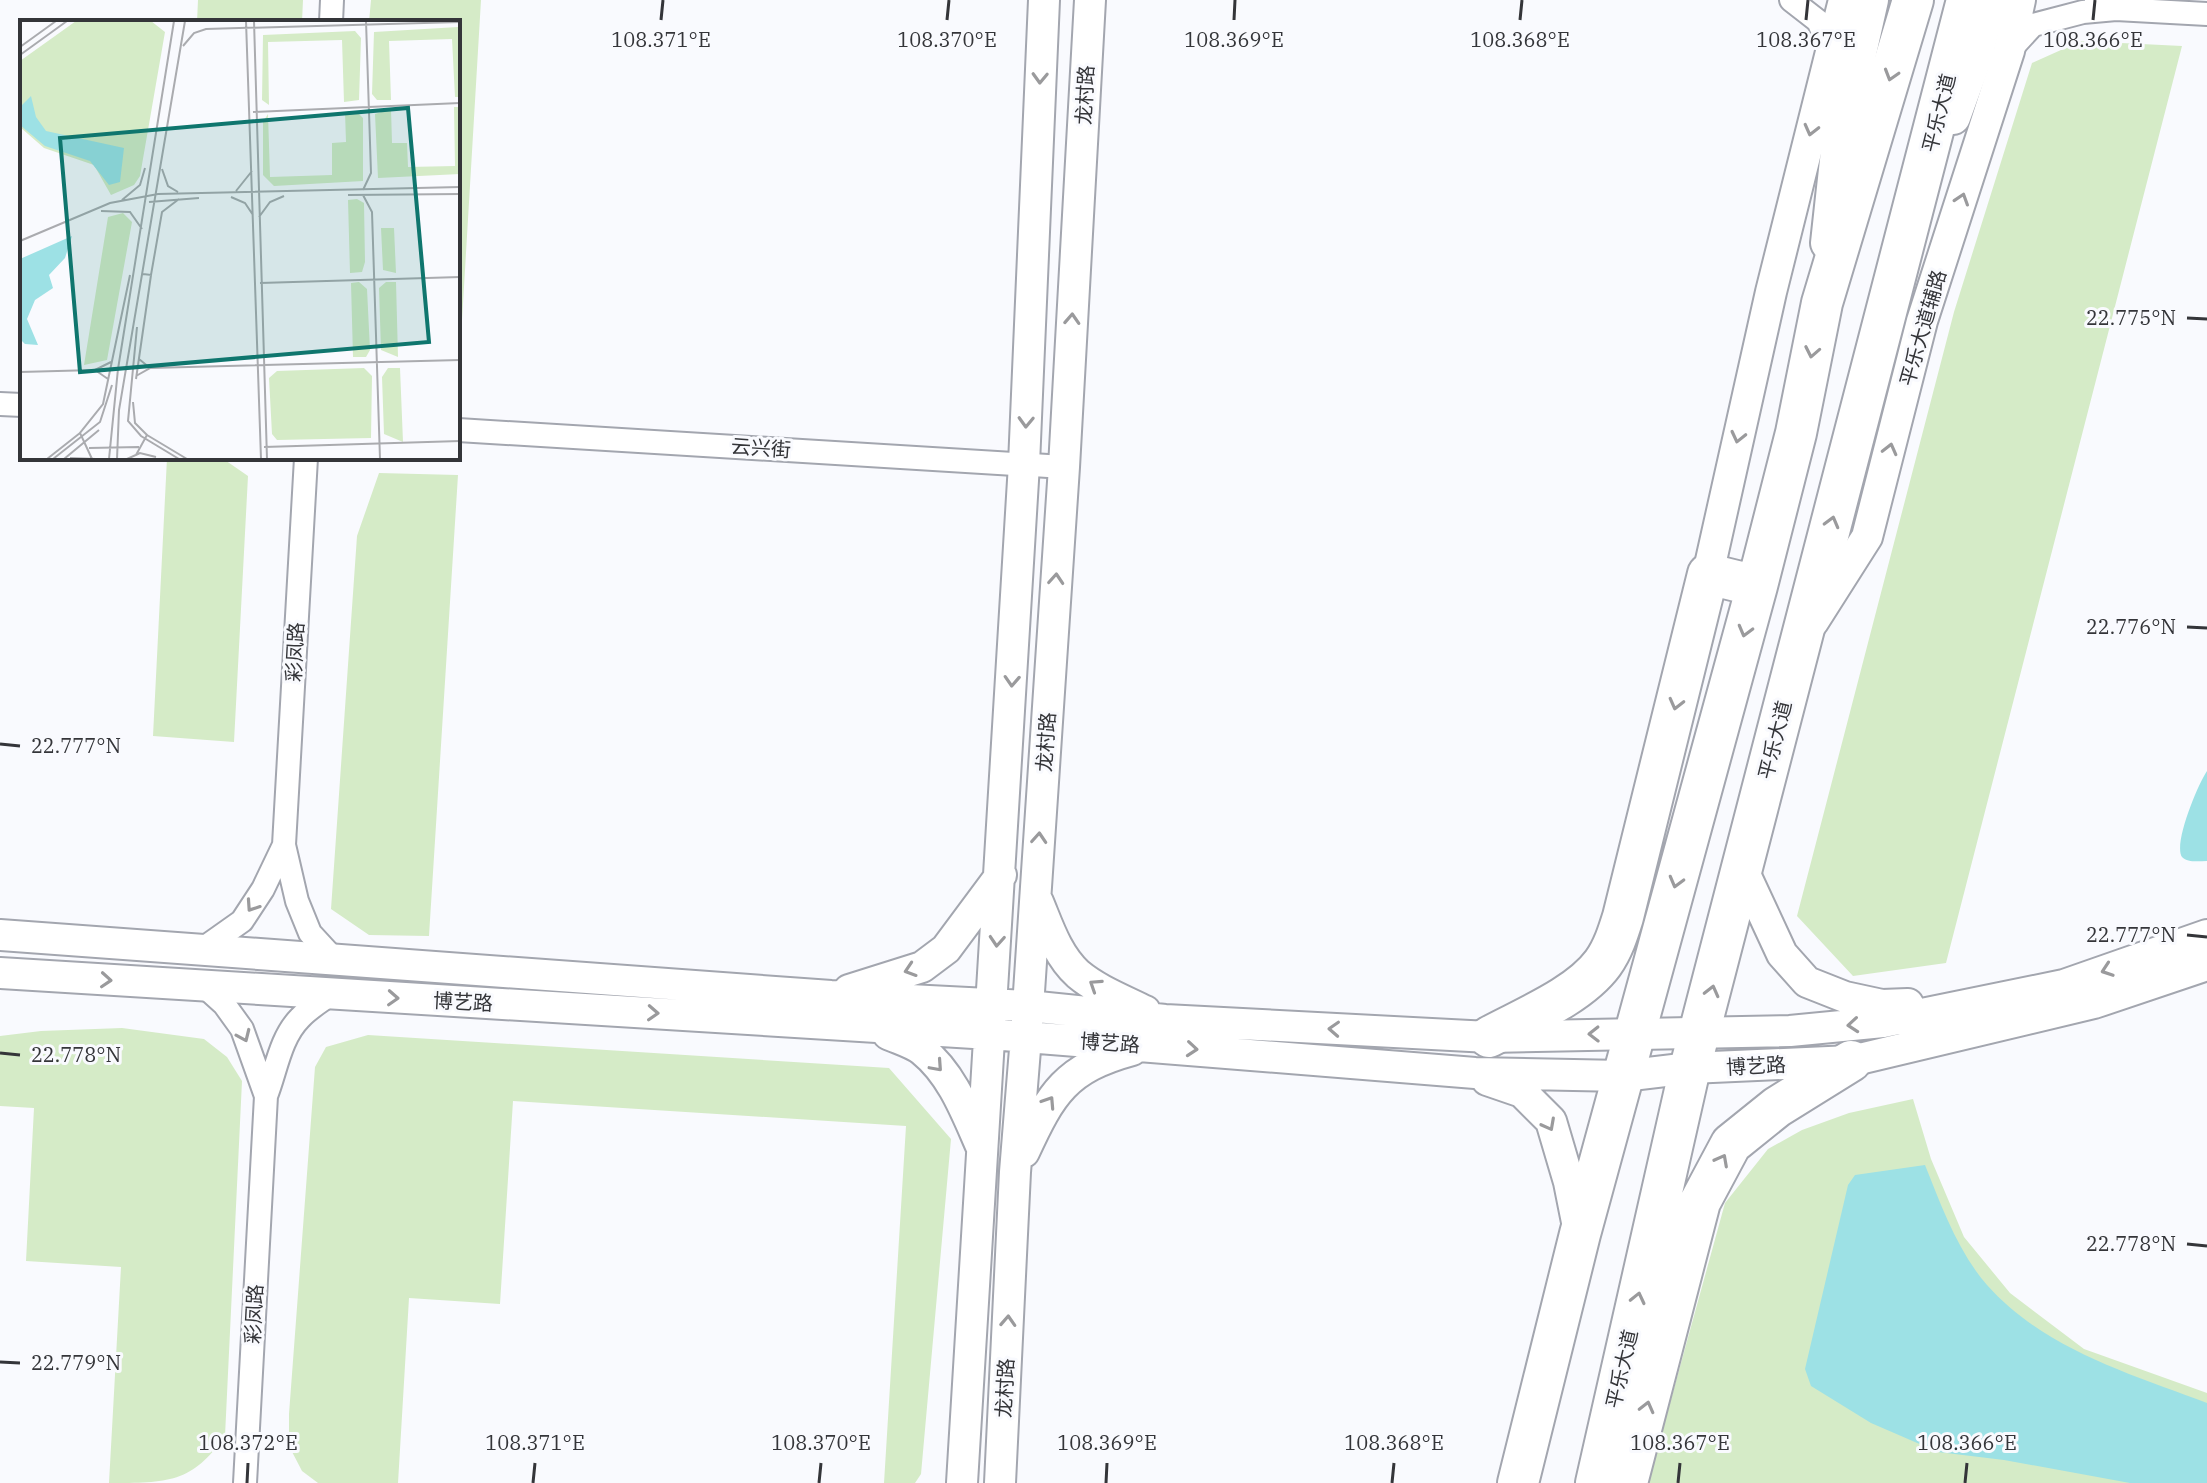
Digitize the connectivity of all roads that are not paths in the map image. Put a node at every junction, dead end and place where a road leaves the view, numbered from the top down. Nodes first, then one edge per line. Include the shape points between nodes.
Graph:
1 (332, 0) edge
2 (1044, 0) edge
3 (1090, 0) edge
4 (1791, 0) edge
5 (1844, 0) edge
6 (1871, 0) edge
7 (1913, 0) edge
8 (1967, 0) edge
9 (1989, 0) edge
10 (2020, 0) edge
11 (2106, 5) edge
12 (2207, 14) edge
13 (331, 20) edge
14 (1831, 49) junction
15 (2009, 51) junction
16 (1906, 245) junction
17 (1822, 303) junction
18 (0, 404) edge
19 (20, 405) edge
20 (460, 430) edge
21 (306, 460) edge
22 (1024, 464) junction
23 (1064, 467) junction
24 (1708, 574) junction
25 (1757, 586) junction
26 (1799, 644) junction
27 (284, 845) junction
28 (1743, 870) junction
29 (1001, 875) junction
30 (1035, 895) junction
31 (0, 935) edge
32 (2207, 935) edge
33 (201, 950) junction
34 (333, 958) junction
35 (2207, 965) edge
36 (0, 973) edge
37 (63, 977) junction
38 (204, 986) junction
39 (0, 989) edge
40 (331, 994) junction
41 (831, 996) junction
42 (1990, 1000) junction
43 (1028, 1006) junction
44 (992, 1019) junction
45 (872, 1027) junction
46 (1157, 1033) junction
47 (1635, 1036) junction
48 (1026, 1037) junction
49 (1489, 1037) junction
50 (1695, 1051) junction
51 (1851, 1061) junction
52 (1463, 1072) junction
53 (1623, 1076) junction
54 (266, 1096) junction
55 (983, 1151) junction
56 (1015, 1172) junction
57 (1580, 1234) junction
58 (245, 1483) edge
59 (962, 1483) edge
60 (1000, 1483) edge
61 (1518, 1483) edge
62 (1596, 1483) edge
63 (1627, 1483) edge

1 - 13 street
2 -> 22 main road, 龙村路
23 -> 3 main road, 龙村路
4 - 14 street via 1818,21
5 - 14 main road
6 - 17 main road via 1839,142
7 -> 17 highway
8 - 16 highway, 平乐大道
9 - 16 main road via 1976,54
10 - 15 main road, 平乐大道辅路
11 - 12 street
11 - 15 street via 2033,25
14 -> 24 main road
26 -> 15 main road, 平乐大道辅路 via 1867,537 1922,321
26 -> 16 highway, 平乐大道
17 -> 25 highway
18 - 19 street
20 - 22 street, 云兴街
21 - 27 street, 彩凤路
22 - 23 street, 云兴街
22 -> 29 main road, 龙村路
30 -> 23 main road, 龙村路
24 - 25 highway
24 -> 49 highway via 1617,938 1602,964 1571,992
25 -> 47 highway
26 - 28 highway, 平乐大道
27 -> 33 street, 彩凤路 via 242,921
27 - 34 street, 彩凤路 via 310,933
28 - 42 main road via 1782,954 1807,982 1882,1005
50 -> 28 highway, 平乐大道
29 -> 41 main road via 946,949 922,967
29 -> 44 main road, 龙村路
30 - 43 main road, 龙村路
46 -> 30 main road via 1077,973 1054,942
31 - 33 main road, 博艺路
32 -> 42 main road, 博艺路 via 2064,985
33 - 34 main road, 博艺路
34 - 41 main road, 博艺路
35 - 51 main road, 博艺路 via 2094,1003
36 - 37 main road, 博艺路
37 -> 38 main road, 博艺路
37 - 39 main road
38 - 40 main road, 博艺路
38 -> 54 street via 242,1029
40 -> 45 main road, 博艺路
40 - 54 street via 300,1018 285,1040
41 - 44 main road, 博艺路
42 -> 50 main road, 博艺路
43 - 44 main road, 博艺路
43 - 46 main road, 博艺路
43 - 48 main road, 龙村路
44 - 45 main road, 博艺路
44 - 48 main road, 博艺路
44 - 55 main road, 龙村路
45 -> 55 main road via 920,1048 943,1069
46 - 48 main road, 博艺路
49 -> 46 main road, 博艺路
46 -> 52 main road, 博艺路
56 -> 46 main road via 1056,1091 1105,1057
47 -> 49 main road, 博艺路
47 - 50 main road, 博艺路
47 - 53 highway
48 - 56 main road, 龙村路
50 - 51 main road, 博艺路
50 - 53 main road, 博艺路
62 -> 50 highway, 平乐大道
63 -> 51 highway via 1700,1202 1731,1144 1777,1107
52 - 53 main road, 博艺路
52 -> 57 main road via 1522,1092 1551,1121
53 - 57 highway
54 - 58 street, 彩凤路
55 - 59 main road, 龙村路
60 -> 56 main road, 龙村路
57 - 61 highway

